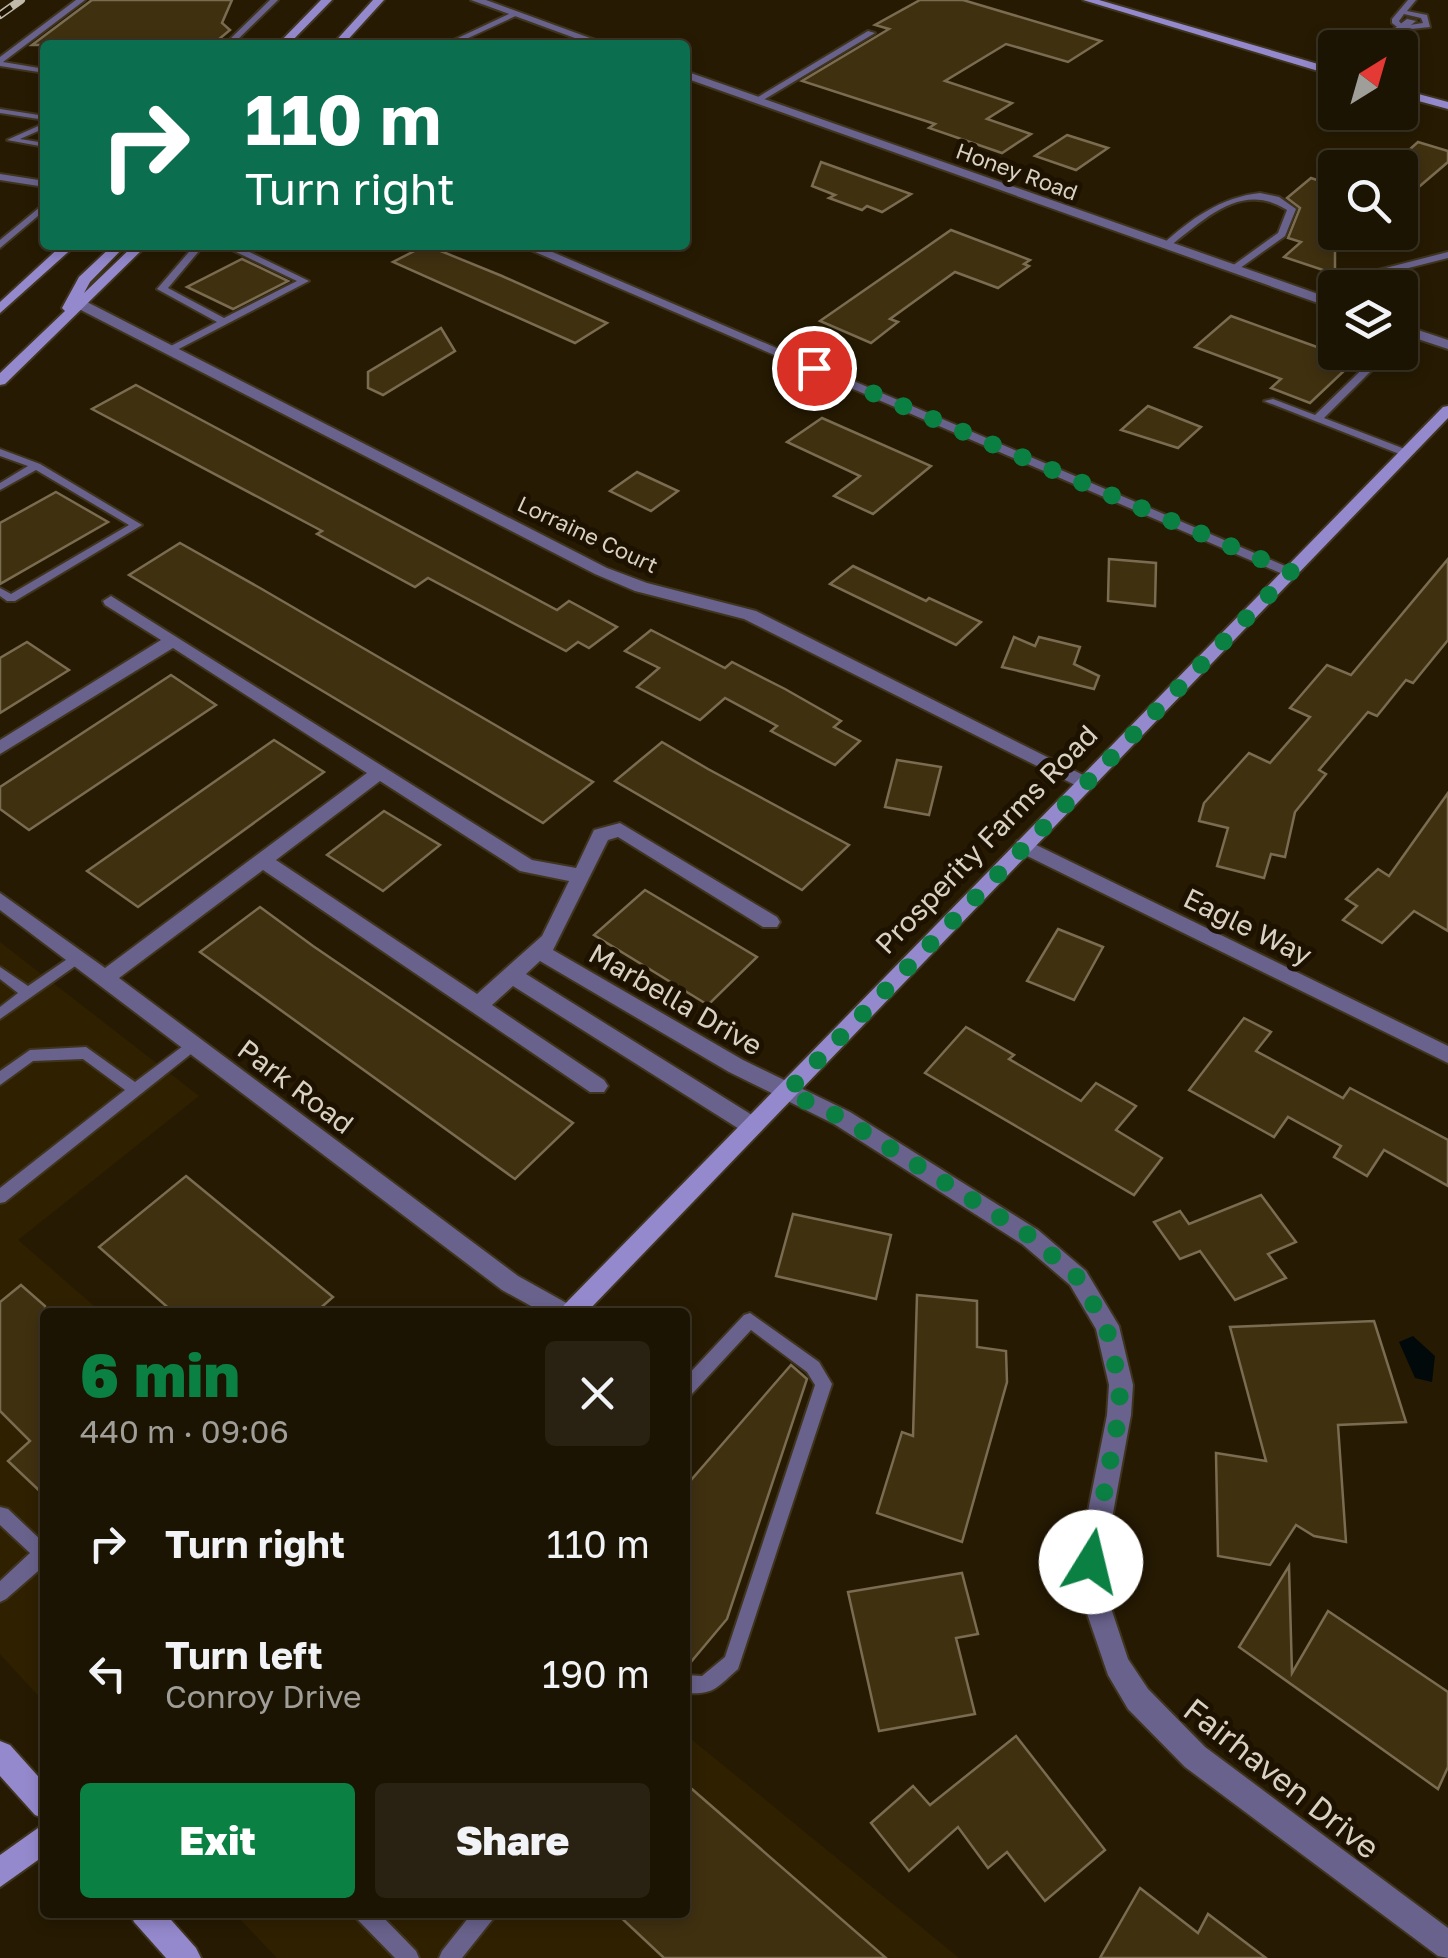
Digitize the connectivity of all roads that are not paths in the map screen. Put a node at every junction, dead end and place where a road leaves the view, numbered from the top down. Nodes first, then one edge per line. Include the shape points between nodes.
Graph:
1 (81, 0) edge
2 (274, 0) edge
3 (327, 0) edge
4 (379, 0) edge
5 (476, 0) edge
6 (1412, 0) edge
7 (1093, 1) edge
8 (516, 14) junction
9 (1405, 20) joint
10 (1394, 30) edge
11 (871, 33) dead end
12 (233, 40) edge
13 (287, 40) edge
14 (342, 40) edge
15 (458, 40) edge
16 (590, 40) edge
17 (0, 62) edge
18 (1318, 68) edge
19 (40, 69) edge
20 (690, 76) edge
21 (1418, 97) edge
22 (757, 100) junction
23 (1448, 106) edge
24 (0, 111) edge
25 (40, 121) edge
26 (40, 125) edge
27 (40, 144) edge
28 (0, 177) edge
29 (40, 183) edge
30 (40, 210) edge
31 (0, 245) edge
32 (1166, 245) junction
33 (65, 250) edge
34 (115, 250) edge
35 (136, 250) edge
36 (196, 250) edge
37 (238, 250) edge
38 (537, 250) edge
39 (1448, 256) edge
40 (1233, 269) junction
41 (1393, 270) edge
42 (1318, 299) edge
43 (80, 304) junction
44 (0, 309) edge
45 (65, 319) junction
46 (224, 322) junction
47 (1418, 337) edge
48 (1448, 345) edge
49 (170, 350) junction
50 (1367, 370) edge
51 (0, 381) edge
52 (1270, 401) dead end
53 (1448, 410) edge
54 (1317, 419) junction
55 (0, 452) edge
56 (1406, 453) junction
57 (36, 466) junction
58 (0, 487) edge
59 (1291, 572) junction
60 (0, 592) edge
61 (110, 600) dead end
62 (173, 640) junction
63 (0, 748) edge
64 (380, 772) junction
65 (1085, 783) junction
66 (1024, 846) junction
67 (262, 860) junction
68 (581, 876) junction
69 (0, 900) edge
70 (770, 922) dead end
71 (538, 951) junction
72 (76, 958) junction
73 (0, 972) edge
74 (512, 975) junction
75 (104, 979) junction
76 (28, 993) junction
77 (479, 1004) junction
78 (0, 1014) edge
79 (191, 1046) junction
80 (1448, 1055) edge
81 (0, 1079) edge
82 (597, 1086) dead end
83 (135, 1090) junction
84 (787, 1092) junction
85 (752, 1126) junction
86 (0, 1197) edge
87 (555, 1308) edge
88 (576, 1308) edge
89 (690, 1385) edge
90 (2, 1514) edge
91 (40, 1551) edge
92 (40, 1558) edge
93 (0, 1593) edge
94 (690, 1684) edge
95 (0, 1756) edge
96 (40, 1799) edge
97 (40, 1841) edge
98 (0, 1873) edge
99 (149, 1918) edge
100 (370, 1918) edge
101 (481, 1918) edge
102 (1448, 1946) edge
103 (186, 1958) edge
104 (410, 1958) edge
105 (450, 1958) edge

1 - 17 lane
2 - 12 lane
3 - 13 street
4 - 14 street
5 - 8 street
6 - 9 lane
7 - 18 street
8 - 15 lane
8 - 16 street
9 - 10 street
11 - 22 lane
17 - 19 lane
20 - 22 street, Honey Road
21 - 23 street
22 - 32 street, Honey Road
24 - 25 lane
26 - 27 lane via 11,140
28 - 29 lane
30 - 31 lane
32 - 40 street, Honey Road
32 - 40 lane via 1225,202 1267,196 1292,209 1282,234
33 - 44 street
34 - 45 street via 77,288
35 - 43 street
36 - 46 lane via 162,289
37 - 46 lane via 304,281
38 - 59 street
39 - 41 lane
40 - 42 street, Honey Road
43 - 45 street
43 - 49 street, Lorraine Court
45 - 51 street
46 - 49 lane
47 - 48 street
49 - 65 street, Lorraine Court via 611,575 750,615
50 - 54 lane
52 - 54 lane
53 - 56 street, Prosperity Farms Road
54 - 56 lane
55 - 57 lane
56 - 59 street, Prosperity Farms Road
57 - 58 lane
57 - 60 lane via 137,526 11,598
59 - 65 street, Prosperity Farms Road
61 - 62 street
62 - 63 street
62 - 64 street
64 - 67 street
64 - 68 street via 527,866
65 - 66 street, Prosperity Farms Road
66 - 80 street, Eagle Way
66 - 84 street, Prosperity Farms Road
67 - 75 street
67 - 77 street
68 - 70 street, Marbella Drive via 601,834 620,830
68 - 71 street, Marbella Drive via 550,941
69 - 72 street, Park Road
71 - 74 street, Marbella Drive
71 - 84 street, Marbella Drive
72 - 75 street, Park Road
72 - 76 lane
73 - 76 lane
74 - 77 street, Marbella Drive
74 - 85 street
75 - 79 street, Park Road
76 - 78 lane
77 - 82 street
79 - 83 lane
79 - 87 street, Park Road via 510,1283
81 - 83 lane via 30,1056 86,1053
83 - 86 lane
84 - 85 street, Prosperity Farms Road
84 - 102 street, Fairhaven Drive via 842,1118 1030,1236 1078,1278 1106,1326 1120,1385 1091,1562 1094,1596 1117,1666 1138,1699 1195,1757
85 - 88 street, Prosperity Farms Road
89 - 94 lane via 750,1320 813,1366 824,1384 732,1663 705,1685
90 - 91 lane
92 - 93 lane
95 - 96 street
97 - 98 street
99 - 103 street
100 - 104 lane
101 - 105 lane

